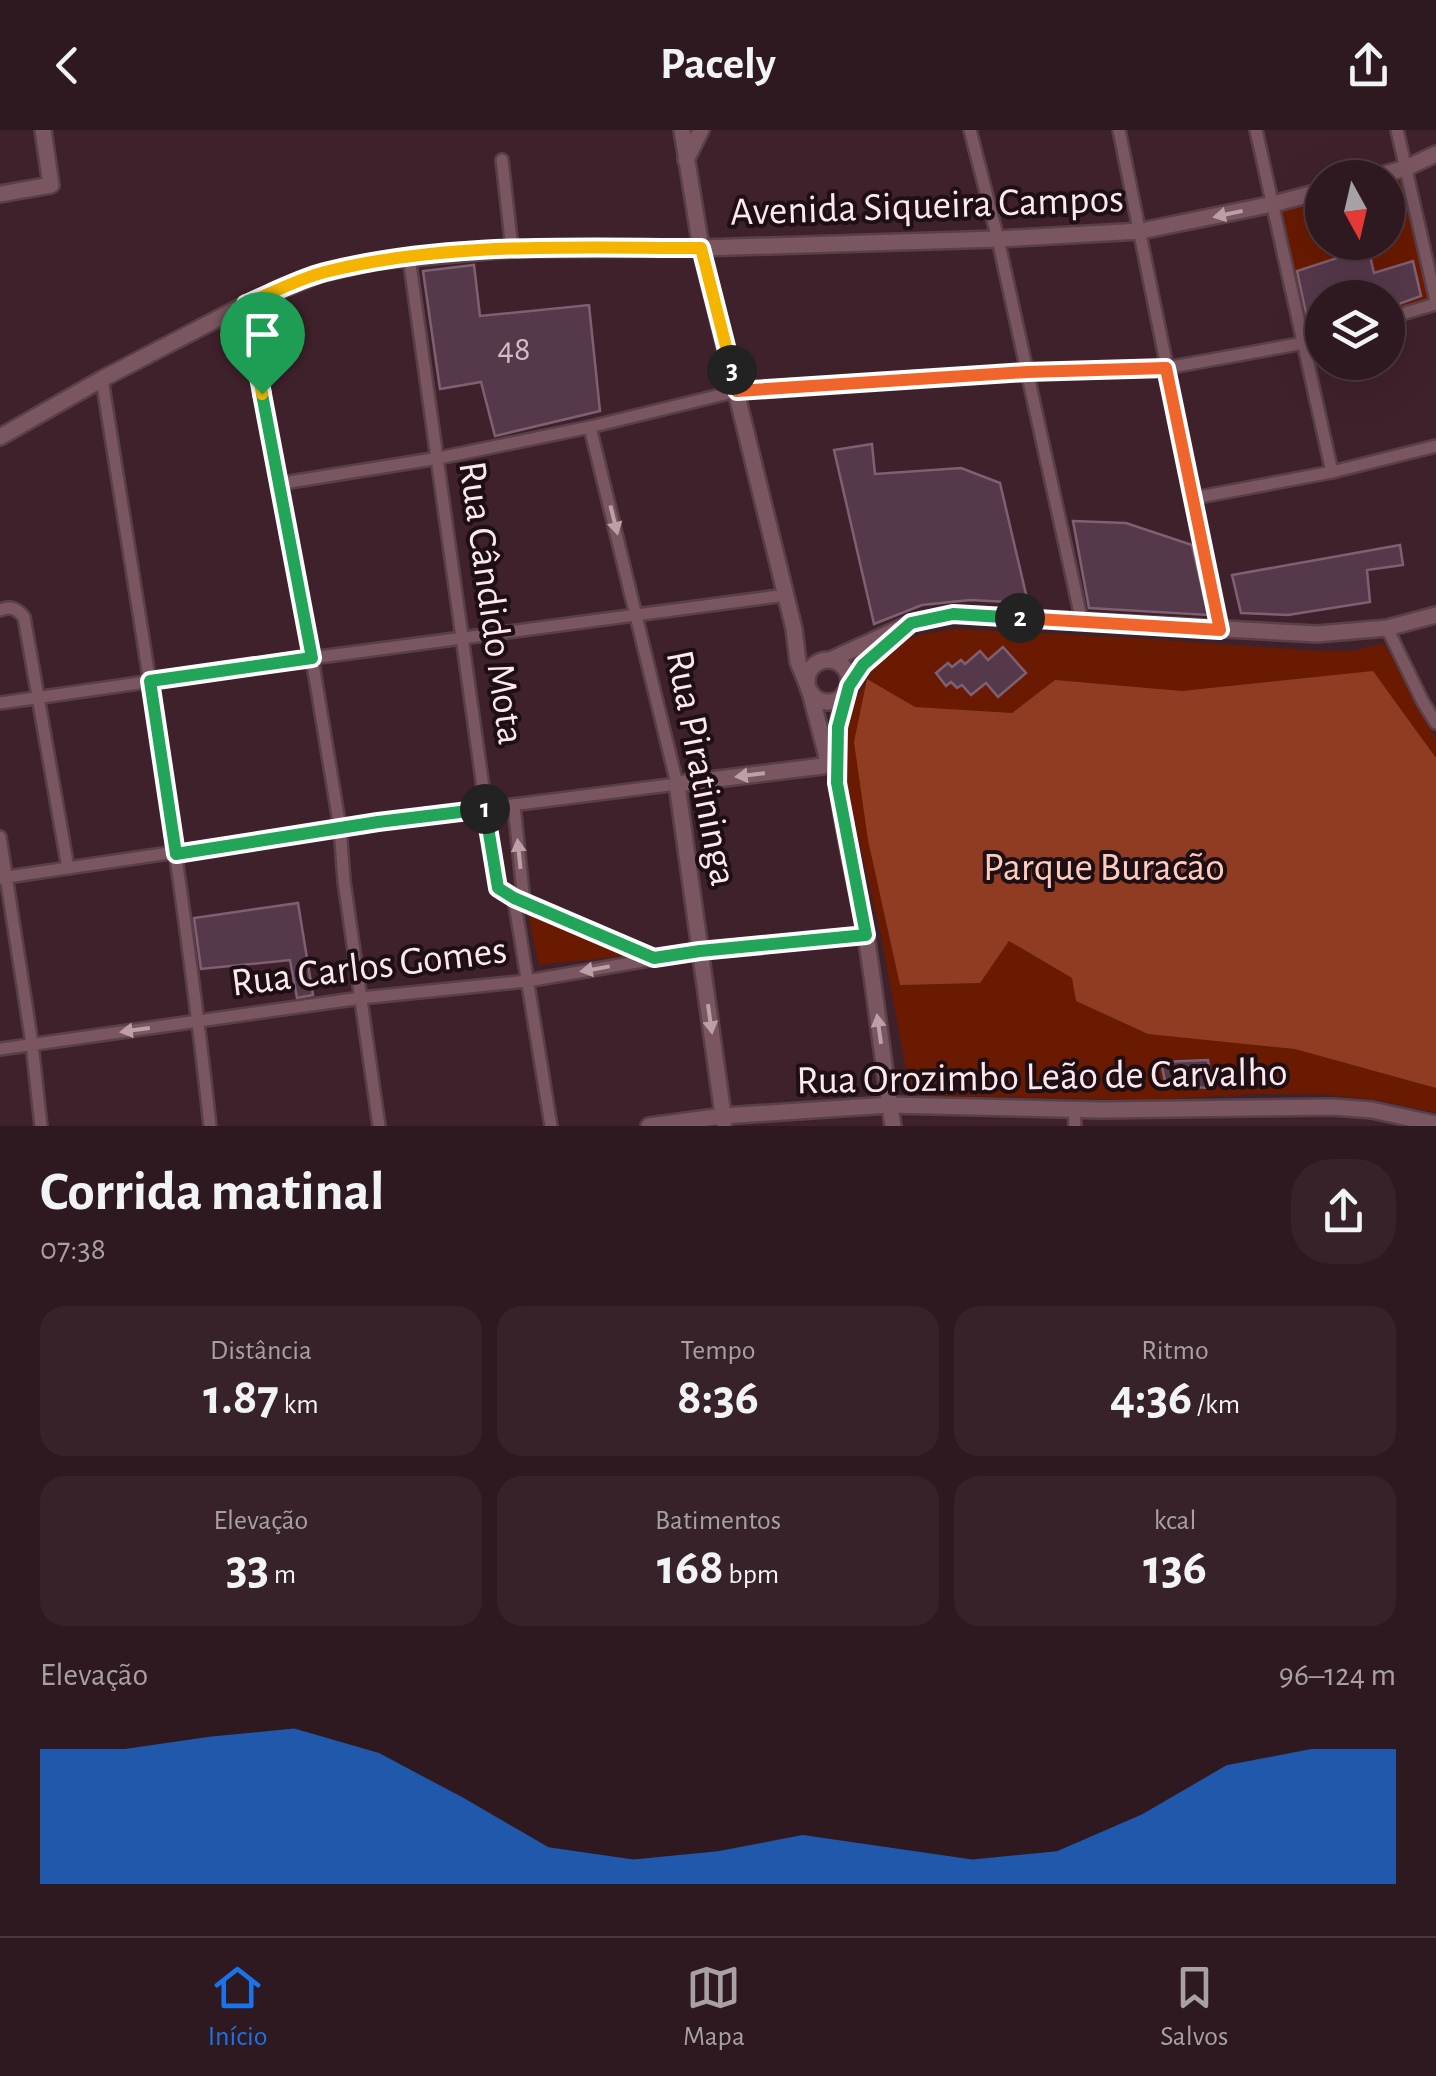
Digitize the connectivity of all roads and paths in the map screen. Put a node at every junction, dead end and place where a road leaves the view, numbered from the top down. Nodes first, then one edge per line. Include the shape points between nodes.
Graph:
1 (42, 130) edge
2 (682, 130) edge
3 (701, 130) edge
4 (970, 130) edge
5 (1119, 130) edge
6 (1256, 130) edge
7 (1397, 130) edge
8 (1436, 154) edge
9 (502, 160) dead end
10 (686, 160) junction
11 (1406, 168) junction
12 (0, 194) edge
13 (1305, 195) edge
14 (1272, 204) junction
15 (1141, 232) junction
16 (998, 239) junction
17 (701, 248) junction
18 (512, 249) junction
19 (409, 257) junction
20 (1436, 302) edge
21 (246, 304) junction
22 (1405, 312) edge
23 (1304, 343) junction
24 (1166, 368) junction
25 (1027, 372) junction
26 (102, 380) junction
27 (737, 391) junction
28 (590, 426) junction
29 (0, 437) edge
30 (1436, 446) edge
31 (439, 458) junction
32 (1332, 472) junction
33 (278, 484) junction
34 (1194, 498) junction
35 (786, 596) junction
36 (0, 610) edge
37 (637, 614) junction
38 (1436, 615) edge
39 (1082, 622) junction
40 (911, 623) junction
41 (1387, 628) junction
42 (794, 629) junction
43 (1220, 630) junction
44 (462, 638) junction
45 (312, 658) junction
46 (827, 660) junction
47 (150, 681) junction
48 (808, 688) junction
49 (847, 690) junction
50 (39, 697) junction
51 (0, 703) edge
52 (1436, 723) edge
53 (677, 784) junction
54 (514, 805) junction
55 (486, 809) junction
56 (340, 828) junction
57 (0, 837) edge
58 (176, 854) junction
59 (68, 868) junction
60 (3, 878) edge
61 (519, 901) junction
62 (866, 935) junction
63 (700, 951) junction
64 (654, 958) junction
65 (526, 981) junction
66 (361, 998) junction
67 (199, 1021) junction
68 (32, 1044) junction
69 (0, 1050) edge
70 (889, 1104) junction
71 (1252, 1107) junction
72 (1074, 1108) junction
73 (724, 1121) edge
74 (1430, 1124) edge
75 (40, 1126) edge
76 (210, 1126) edge
77 (380, 1126) edge
78 (551, 1126) edge
79 (649, 1126) edge
80 (892, 1126) edge
81 (1075, 1126) edge
82 (1254, 1126) edge

1 - 12 main road via 51,185
2 - 10 main road
3 - 10 main road
4 - 16 street
5 - 15 street
6 - 14 street
7 - 11 street
8 - 11 main road
9 - 18 street
10 - 17 main road
11 - 20 street
13 - 14 main road, Avenida Siqueira Campos
14 -> 15 main road, Avenida Siqueira Campos
14 - 23 street
15 - 16 main road, Avenida Siqueira Campos
15 - 24 street
16 - 17 main road, Avenida Siqueira Campos
16 - 25 street
17 - 18 main road, Avenida Siqueira Campos
17 - 27 main road
18 - 19 main road, Avenida Siqueira Campos
19 - 21 main road, Avenida Siqueira Campos via 320,274
19 - 31 street, Rua Cândido Mota
20 - 22 street
21 - 26 main road, Avenida Siqueira Campos
21 - 33 street
23 - 24 street
23 - 32 street
24 - 25 street
24 - 34 street
25 - 27 street
25 - 39 street
26 - 29 main road, Avenida Siqueira Campos
26 - 47 street
27 - 28 street
27 - 35 main road
28 - 31 street
28 -> 37 street, Rua Piratininga
30 - 32 street
31 - 33 street
31 - 44 street, Rua Cândido Mota
32 - 34 street
33 - 45 street
34 - 43 street
35 - 37 street
35 - 42 main road
36 - 50 street via 9,607 24,616
37 - 44 street
37 - 53 street, Rua Piratininga
38 - 41 main road
39 - 40 main road via 969,614
39 - 43 main road
40 - 46 main road
40 - 49 main road via 863,665
41 - 43 main road via 1316,634
41 - 52 street
42 - 46 main road via 808,650
42 - 48 main road
44 - 45 street
44 - 55 street, Rua Cândido Mota
45 - 47 street
45 - 56 street
46 - 48 main road via 811,668
46 - 49 main road via 846,670
47 - 50 street
47 - 58 street
48 - 49 main road via 832,702
48 -> 53 main road via 824,766
49 - 62 main road via 837,783
50 - 51 street
50 - 59 street
53 - 54 street
53 - 63 main road, Rua Piratininga
54 - 55 street
61 -> 54 street, Rua Cândido Mota
55 - 56 street
55 - 61 street, Rua Cândido Mota via 498,888
56 - 58 street
56 - 66 street
57 - 60 street
58 - 59 street
58 - 67 street
59 - 60 street
60 - 68 street
61 - 64 street
61 - 65 street, Rua Cândido Mota
62 - 63 street, Rua Carlos Gomes
70 -> 62 main road
63 - 64 street, Rua Carlos Gomes
63 -> 73 main road, Rua Piratininga
64 -> 65 street, Rua Carlos Gomes
65 - 66 street, Rua Carlos Gomes
65 - 78 street, Rua Cândido Mota
66 - 67 street, Rua Carlos Gomes
66 - 77 street
67 -> 68 street, Rua Carlos Gomes
67 - 76 street
68 - 69 street, Rua Carlos Gomes
68 - 75 street
70 - 72 main road, Rua Orozimbo Leão de Carvalho
70 - 73 main road, Rua Orozimbo Leão de Carvalho
70 - 80 main road
71 - 72 main road, Rua Orozimbo Leão de Carvalho
71 - 74 main road, Rua Orozimbo Leão de Carvalho via 1372,1110
71 - 82 main road
72 - 81 street
73 - 79 main road, Rua Orozimbo Leão de Carvalho

